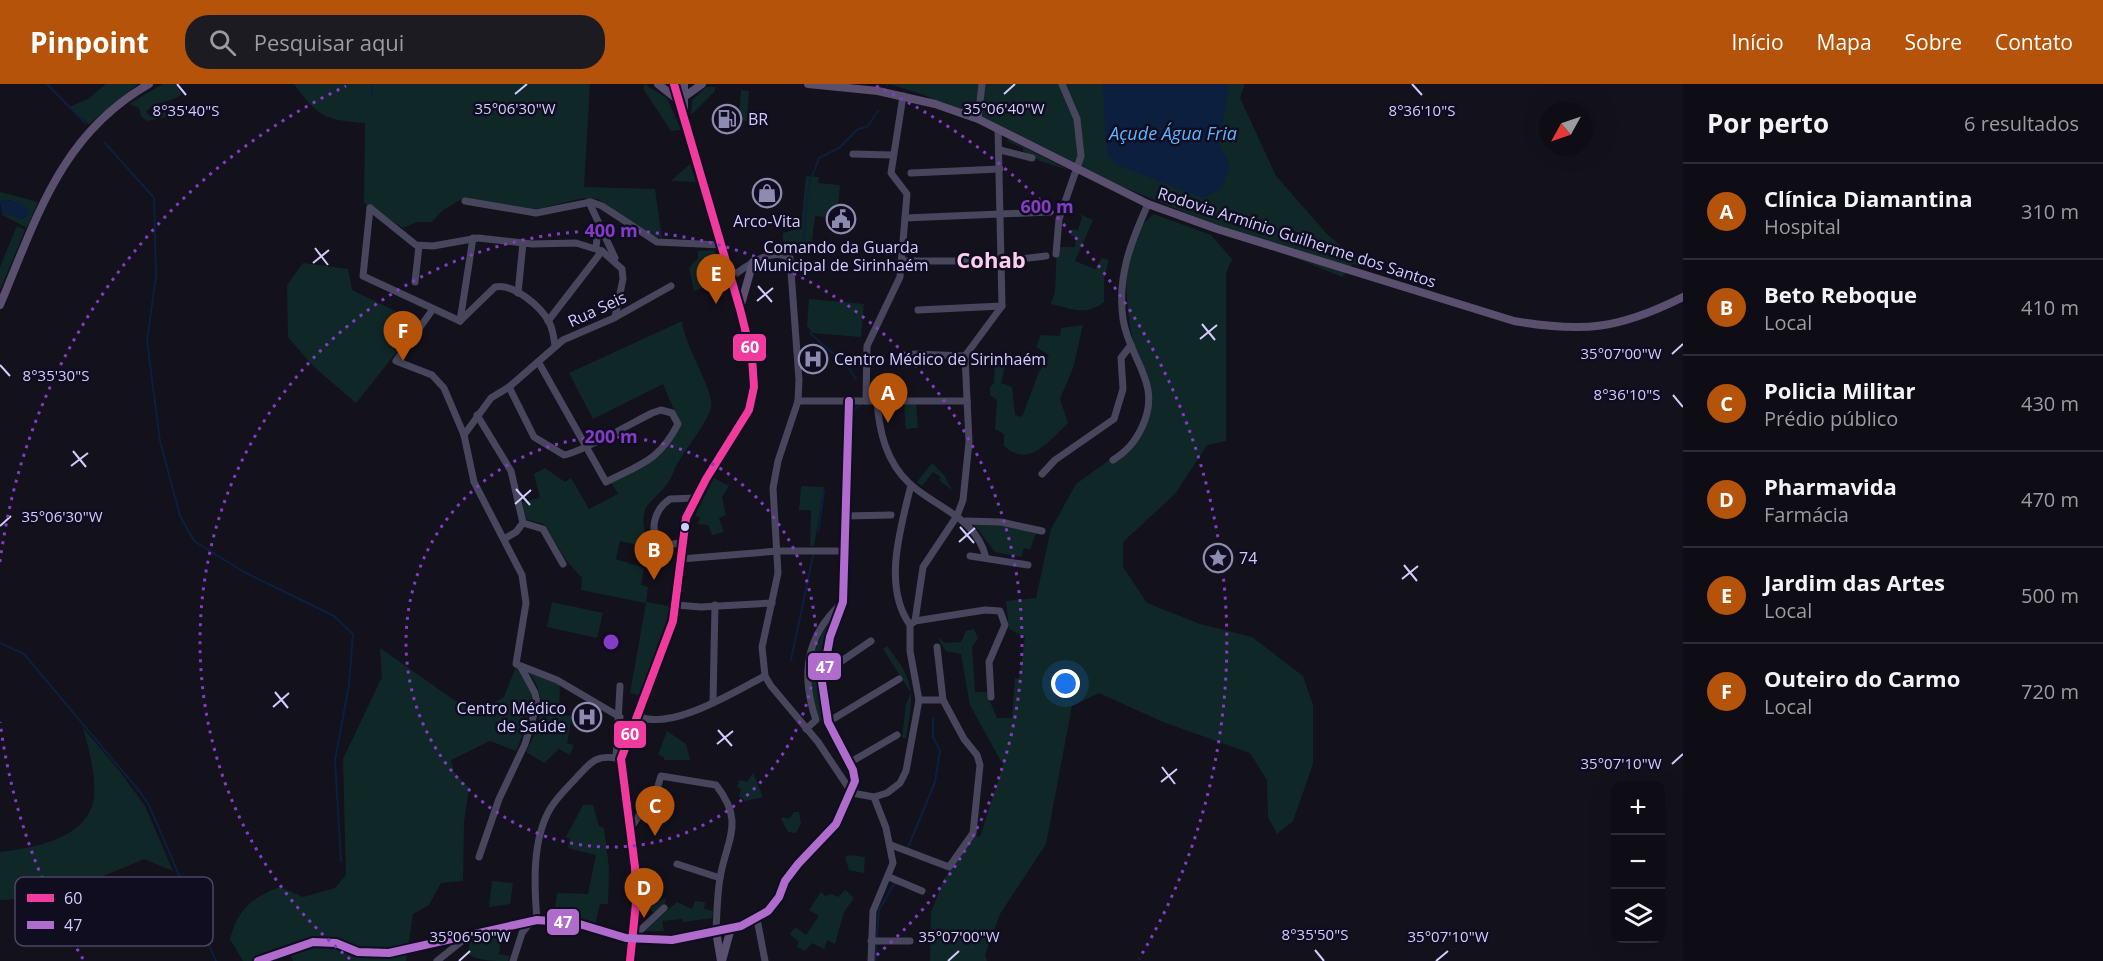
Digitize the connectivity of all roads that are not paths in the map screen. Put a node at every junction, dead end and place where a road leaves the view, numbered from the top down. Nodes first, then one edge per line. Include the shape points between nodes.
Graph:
1 (149, 84) edge
2 (658, 84) edge
3 (674, 84) edge
4 (684, 84) edge
5 (702, 84) edge
6 (808, 84) edge
7 (819, 84) edge
8 (982, 84) edge
9 (1062, 84) edge
10 (1068, 84) edge
11 (847, 86) edge
12 (903, 96) junction
13 (681, 98) junction
14 (1071, 101) junction
15 (978, 119) junction
16 (998, 129) junction
17 (1000, 150) junction
18 (853, 154) dead end
19 (892, 155) junction
20 (1032, 158) dead end
21 (1077, 168) junction
22 (1000, 169) junction
23 (911, 173) dead end
24 (465, 201) dead end
25 (589, 202) junction
26 (1148, 204) junction
27 (1050, 212) dead end
28 (1002, 214) junction
29 (905, 218) junction
30 (598, 225) junction
31 (473, 238) junction
32 (524, 243) junction
33 (721, 245) junction
34 (419, 246) junction
35 (599, 249) junction
36 (1056, 254) dead end
37 (1046, 256) dead end
38 (902, 261) junction
39 (1003, 261) junction
40 (753, 262) junction
41 (620, 266) junction
42 (731, 277) junction
43 (415, 282) dead end
44 (671, 286) dead end
45 (518, 293) junction
46 (1683, 297) edge
47 (0, 305) edge
48 (1002, 306) junction
49 (433, 309) junction
50 (740, 309) junction
51 (918, 310) dead end
52 (615, 317) junction
53 (460, 321) junction
54 (548, 321) junction
55 (1131, 345) junction
56 (555, 346) junction
57 (914, 354) dead end
58 (965, 356) junction
59 (539, 363) junction
60 (509, 387) junction
61 (877, 400) junction
62 (798, 401) junction
63 (858, 401) junction
64 (967, 401) junction
65 (477, 416) junction
66 (464, 435) junction
67 (585, 446) junction
68 (1113, 460) dead end
69 (1042, 474) dead end
70 (911, 484) junction
71 (695, 498) junction
72 (891, 515) dead end
73 (846, 516) junction
74 (957, 516) junction
75 (966, 521) junction
76 (523, 523) junction
77 (1042, 531) dead end
78 (504, 539) junction
79 (682, 543) junction
80 (778, 551) junction
81 (846, 551) junction
82 (970, 556) dead end
83 (986, 558) junction
84 (681, 559) junction
85 (563, 564) dead end
86 (1028, 565) dead end
87 (843, 602) junction
88 (772, 603) junction
89 (676, 605) junction
90 (715, 605) junction
91 (912, 623) junction
92 (871, 641) dead end
93 (938, 647) dead end
94 (521, 667) junction
95 (824, 673) junction
96 (765, 676) junction
97 (899, 678) dead end
98 (620, 686) dead end
99 (992, 697) dead end
100 (919, 700) junction
101 (943, 700) junction
102 (713, 702) junction
103 (638, 716) junction
104 (620, 717) junction
105 (828, 722) junction
106 (806, 729) junction
107 (897, 735) dead end
108 (619, 758) junction
109 (849, 763) junction
110 (852, 793) junction
111 (874, 797) junction
112 (630, 829) junction
113 (891, 845) junction
114 (479, 857) dead end
115 (677, 864) dead end
116 (889, 877) junction
117 (720, 878) junction
118 (922, 891) dead end
119 (664, 908) dead end
120 (757, 919) junction
121 (534, 920) junction
122 (504, 926) junction
123 (731, 928) junction
124 (716, 930) junction
125 (471, 933) junction
126 (633, 938) junction
127 (520, 939) junction
128 (872, 941) junction
129 (910, 941) dead end
130 (258, 961) edge
131 (437, 961) edge
132 (513, 961) edge
133 (630, 961) edge
134 (722, 961) edge
135 (765, 961) edge
136 (871, 961) edge

1 - 47 main road via 106,115 62,166
2 - 13 main road
3 - 13 main road
4 - 13 main road
5 - 13 main road
6 - 7 main road, Rodovia Armínio Guilherme dos Santos
7 - 11 main road, Rodovia Armínio Guilherme dos Santos
8 - 15 street
9 - 14 street
10 - 14 street
11 - 12 main road, Rodovia Armínio Guilherme dos Santos
12 - 15 main road, Rodovia Armínio Guilherme dos Santos
12 - 19 street
13 - 33 main road
14 - 21 street via 1081,146
15 - 16 main road, Rodovia Armínio Guilherme dos Santos
16 - 17 street
16 - 21 main road, Rodovia Armínio Guilherme dos Santos
17 - 20 street
17 - 22 street
18 - 19 street
19 - 29 street via 891,173 907,194
21 - 26 main road, Rodovia Armínio Guilherme dos Santos
21 - 36 street via 1059,219
22 - 23 street
22 - 28 street
24 - 25 street via 536,213
25 - 30 street
25 - 33 street via 602,206 657,242
26 - 46 main road, Rodovia Armínio Guilherme dos Santos via 1473,310 1552,328 1602,326 1652,312
26 - 55 street via 1131,241 1121,277 1123,320
27 - 28 street
28 - 29 street
28 - 39 street
29 - 38 street
30 - 35 street
30 - 41 street
31 - 32 street
31 - 34 street
31 - 53 street
32 - 35 street via 573,243
32 - 45 street
33 - 42 main road
34 - 43 street
34 - 49 street via 370,208 363,273 366,279
35 - 41 street
35 - 54 street
37 - 39 street
38 - 39 street
38 - 63 street via 898,283 867,346
39 - 48 street
40 - 42 street
40 - 50 main road
40 - 62 street via 766,256 790,258 792,313 799,351
41 - 52 street via 623,279
42 - 50 main road
44 - 52 street, Rua Seis
45 - 53 street via 495,287
45 - 54 street
48 - 51 street
48 - 58 street
49 - 53 street
49 - 66 street via 396,361 440,381
50 - 71 main road via 752,357 752,400 737,432
52 - 56 street, Rua Seis
54 - 56 street
55 - 68 street via 1151,400 1136,440
55 - 69 street via 1121,358 1123,389 1114,419 1055,460
56 - 59 street, Rua Seis
57 - 58 street
58 - 64 street
59 - 60 street, Rua Seis
59 - 67 street
60 - 65 street via 491,398
60 - 67 street via 532,433 542,443 564,455
61 - 63 street
61 - 64 street
61 - 70 street via 887,452
62 - 63 street
62 - 80 street via 773,488
63 - 73 street
64 - 74 street via 967,471
65 - 66 street
65 - 76 street via 511,471
66 - 78 street via 474,482
67 - 67 street via 661,410 672,413 678,423 654,458 606,482
70 - 74 street
70 - 91 street via 896,583 901,608
71 - 79 main road via 686,518
71 - 79 street via 670,499 658,510 656,538 664,545
72 - 73 street
73 - 81 street
74 - 75 street
74 - 91 street via 923,567
75 - 77 street via 1000,522
75 - 83 street via 980,539
76 - 78 street
76 - 85 street via 543,530
78 - 94 street via 522,575 526,594 516,664
79 - 84 main road
80 - 81 street
80 - 84 street
80 - 88 street
81 - 87 street
82 - 83 street
83 - 86 street
84 - 89 main road
87 - 95 street via 830,636
87 - 106 street via 827,617 813,644 807,682 816,720
88 - 90 street
88 - 96 street via 762,647
89 - 90 street
89 - 103 main road via 667,643
90 - 102 street
91 - 99 street via 984,610 1000,611 1005,625 989,662
91 - 100 street via 910,651
92 - 95 street
93 - 101 street
94 - 104 street via 557,680
94 - 114 street via 537,704
95 - 105 street via 823,705
96 - 102 street
96 - 106 street
97 - 105 street
98 - 104 street
100 - 101 street
100 - 111 street via 904,776 891,791
101 - 113 street via 979,760 981,774 973,833 952,866 947,867
102 - 103 street via 658,721
103 - 108 main road
104 - 108 street
105 - 109 street
106 - 110 street
107 - 109 street
108 - 112 main road
108 - 121 street via 603,756 592,760 546,816 536,863
109 - 110 street via 855,778
110 - 111 street
110 - 120 street via 836,824 789,875 776,902
111 - 113 street
112 - 117 street via 658,788 661,776 716,785 728,804 733,827
112 - 126 main road via 636,867
113 - 116 street via 893,863
115 - 117 street
116 - 118 street
116 - 128 street via 874,907
117 - 124 street
119 - 126 street
120 - 123 street
120 - 135 street
121 - 122 street
121 - 126 street via 576,923
121 - 127 street
122 - 125 street
122 - 127 street
123 - 124 main road
123 - 134 main road
124 - 126 main road via 672,940
124 - 134 main road
125 - 130 street via 390,953 358,952 336,943 313,942
125 - 131 street
126 - 133 main road
127 - 132 street
128 - 129 street
128 - 136 street

